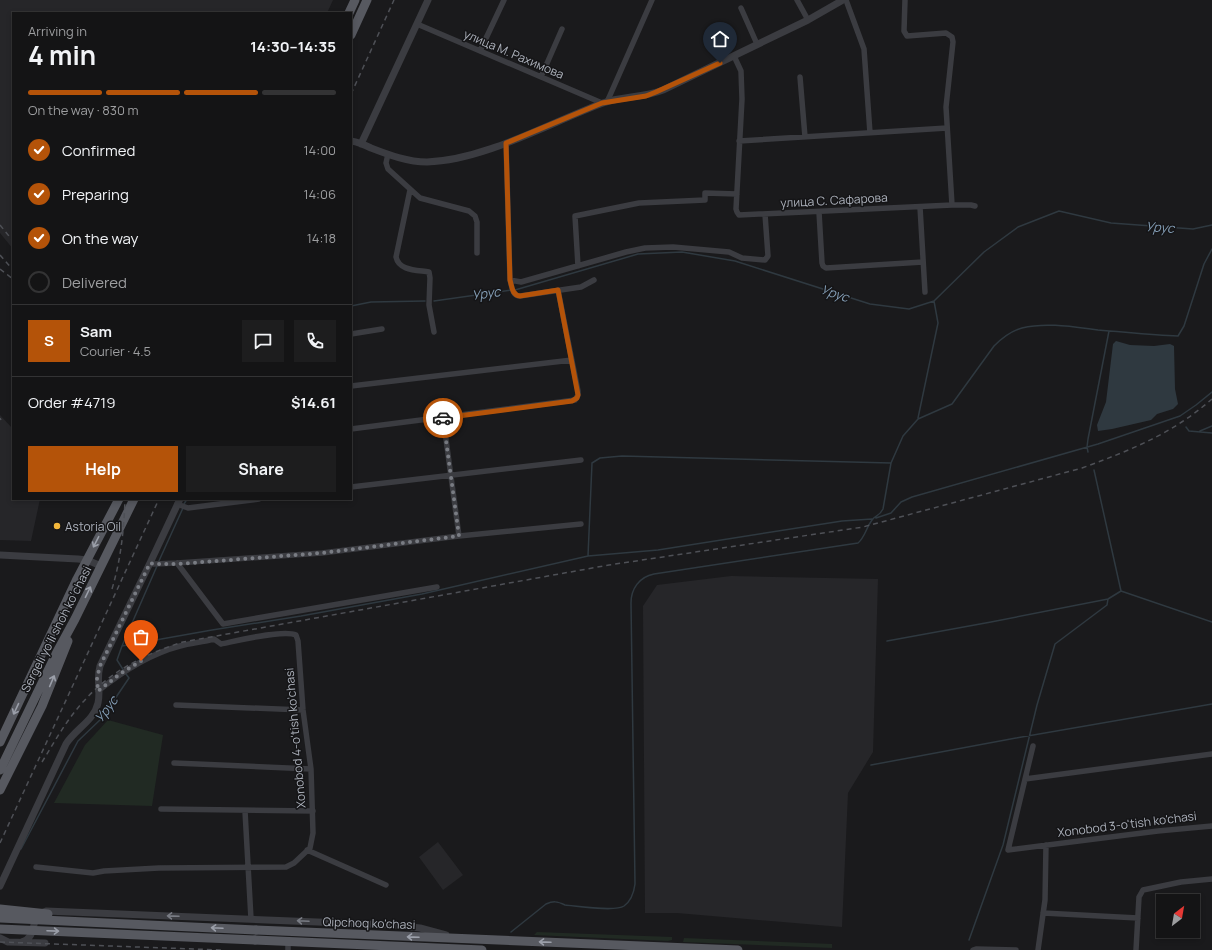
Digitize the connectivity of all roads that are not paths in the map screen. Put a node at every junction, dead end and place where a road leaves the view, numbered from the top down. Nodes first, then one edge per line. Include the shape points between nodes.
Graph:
1 (355, 0) edge
2 (367, 0) edge
3 (428, 0) edge
4 (504, 0) edge
5 (652, 0) edge
6 (797, 0) edge
7 (844, 0) edge
8 (904, 0) edge
9 (741, 8) dead end
10 (349, 12) edge
11 (808, 20) junction
12 (417, 24) junction
13 (562, 29) dead end
14 (352, 33) edge
15 (757, 44) junction
16 (480, 51) junction
17 (734, 56) junction
18 (541, 77) junction
19 (800, 77) dead end
20 (605, 102) junction
21 (947, 128) junction
22 (870, 133) junction
23 (805, 137) junction
24 (352, 141) edge
25 (739, 141) junction
26 (506, 143) junction
27 (361, 144) junction
28 (388, 154) junction
29 (410, 190) junction
30 (737, 194) junction
31 (952, 205) junction
32 (975, 206) dead end
33 (920, 207) junction
34 (819, 212) junction
35 (765, 214) junction
36 (477, 253) dead end
37 (923, 262) junction
38 (578, 266) junction
39 (510, 280) junction
40 (594, 280) dead end
41 (558, 290) junction
42 (925, 292) dead end
43 (382, 329) dead end
44 (434, 332) dead end
45 (352, 334) edge
46 (572, 360) junction
47 (352, 386) edge
48 (443, 417) junction
49 (352, 429) edge
50 (581, 460) dead end
51 (452, 474) junction
52 (352, 487) edge
53 (118, 500) edge
54 (134, 500) edge
55 (251, 500) edge
56 (178, 501) edge
57 (582, 524) dead end
58 (459, 536) junction
59 (0, 555) edge
60 (87, 560) junction
61 (155, 564) junction
62 (177, 564) junction
63 (101, 566) junction
64 (437, 587) dead end
65 (75, 619) junction
66 (98, 691) junction
67 (176, 704) dead end
68 (303, 710) junction
69 (0, 742) edge
70 (1033, 746) dead end
71 (1212, 754) edge
72 (174, 763) dead end
73 (311, 769) junction
74 (0, 770) edge
75 (1025, 779) junction
76 (0, 790) edge
77 (161, 809) dead end
78 (313, 810) junction
79 (245, 811) junction
80 (1212, 826) edge
81 (1046, 845) junction
82 (307, 850) junction
83 (36, 867) dead end
84 (248, 868) junction
85 (1212, 879) edge
86 (386, 885) dead end
87 (0, 886) edge
88 (0, 909) edge
89 (1043, 913) junction
90 (0, 918) edge
91 (1138, 918) junction
92 (251, 919) junction
93 (83, 921) junction
94 (34, 922) junction
95 (0, 929) edge
96 (0, 938) edge
97 (466, 939) junction
98 (22, 942) junction
99 (288, 946) edge
100 (529, 946) edge
101 (482, 950) edge
102 (738, 950) edge
103 (973, 950) edge
104 (1016, 950) edge
105 (1038, 950) edge
106 (1136, 950) edge

1 - 10 main road
2 - 14 main road
3 - 12 street
4 - 16 street
5 - 20 street
6 - 11 street
7 - 11 street
7 - 22 street via 864,49
8 - 21 street via 906,36 946,33 952,38 946,106
9 - 15 street
11 - 15 street
12 - 16 street, улица М. Рахимова
12 - 27 street
13 - 18 street
15 - 17 street
16 - 18 street, улица М. Рахимова
17 - 20 street via 646,96
17 - 25 street, улица С. Сафарова via 741,71
18 - 20 street, улица М. Рахимова
19 - 23 street
20 - 26 street
21 - 22 street
21 - 31 street
22 - 23 street
23 - 25 street
24 - 27 street
25 - 30 street, улица С. Сафарова
26 - 28 street via 468,156 426,162
26 - 39 street
27 - 28 street
28 - 29 street via 388,169
29 - 36 street via 420,198 472,213 476,219
29 - 44 street via 396,257 403,267 429,272 429,305
30 - 35 street, улица С. Сафарова via 736,212 739,215
30 - 38 street via 705,193 705,200 638,203 575,216
31 - 32 street, улица С. Сафарова
31 - 33 street, улица С. Сафарова
33 - 34 street, улица С. Сафарова
33 - 37 street
34 - 35 street, улица С. Сафарова
34 - 37 street via 822,263 826,268
35 - 38 street via 768,256 765,260 742,258 729,252 673,247 645,248
37 - 42 street
38 - 39 street via 521,282
39 - 41 street via 516,296
40 - 41 street via 581,287
41 - 46 street
43 - 45 street
46 - 47 street
46 - 48 street via 578,391 575,400
48 - 49 street
48 - 51 street
50 - 51 street
51 - 52 street
51 - 58 street
53 -> 60 main road, Sergeli yo‘li shoh ko‘chasi
54 - 63 main road, Sergeli yo‘li shoh ko‘chasi
55 - 56 street via 188,508
56 - 61 street
57 - 58 street
58 - 62 street via 322,553
59 - 60 street
60 - 63 street
60 -> 69 main road, Sergeli yo‘li shoh ko‘chasi
61 - 62 street
61 - 66 street via 100,666 97,678
62 - 64 street via 222,624
65 -> 63 main road, Sergeli yo‘li shoh ko‘chasi
65 - 74 main road, Sergeli yo‘li shoh ko‘chasi
76 -> 65 main road via 42,706
66 - 68 street, Xonobod 4-o'tish ko'chasi via 131,666 180,646 214,639 220,644 265,635 291,633 297,637
66 - 87 street via 95,711 66,744
67 - 68 street
68 - 73 street, Xonobod 4-o'tish ko'chasi
70 - 75 street
71 - 75 street
72 - 73 street
73 - 78 street, Xonobod 4-o'tish ko'chasi
75 - 81 street, Xonobod 3-o'tish ko'chasi via 1008,850
77 - 79 street
78 - 79 street
78 - 82 street, Xonobod 4-o'tish ko'chasi via 313,833 310,848
79 - 84 street
80 - 81 street, Xonobod 3-o'tish ko'chasi via 1158,830
81 - 89 street, Xonobod 3-o'tish ko'chasi
82 - 84 street, Xonobod 4-o'tish ko'chasi via 286,867
82 - 86 street
83 - 84 street, Xonobod 4-o'tish ko'chasi via 93,873 159,868
84 - 92 street
85 - 91 street via 1143,890 1139,897
88 - 93 main road, bridge via 58,915
89 - 91 street
89 - 105 street, Xonobod 3-o'tish ko'chasi
90 - 93 main road, Qipchoq ko'chasi, bridge
91 - 106 street
92 -> 94 street via 46,911 38,915
97 -> 92 street via 420,928 393,925
97 -> 93 main road, Qipchoq ko'chasi, bridge
94 - 98 street via 32,934
94 - 98 street via 34,934 44,943
95 -> 99 main road, Qipchoq ko'chasi, bridge via 255,940
96 - 98 street via 8,942
97 - 100 main road, Qipchoq ko'chasi
99 - 101 main road, Qipchoq ko'chasi
102 -> 100 main road, Qipchoq ko'chasi
103 - 104 street

